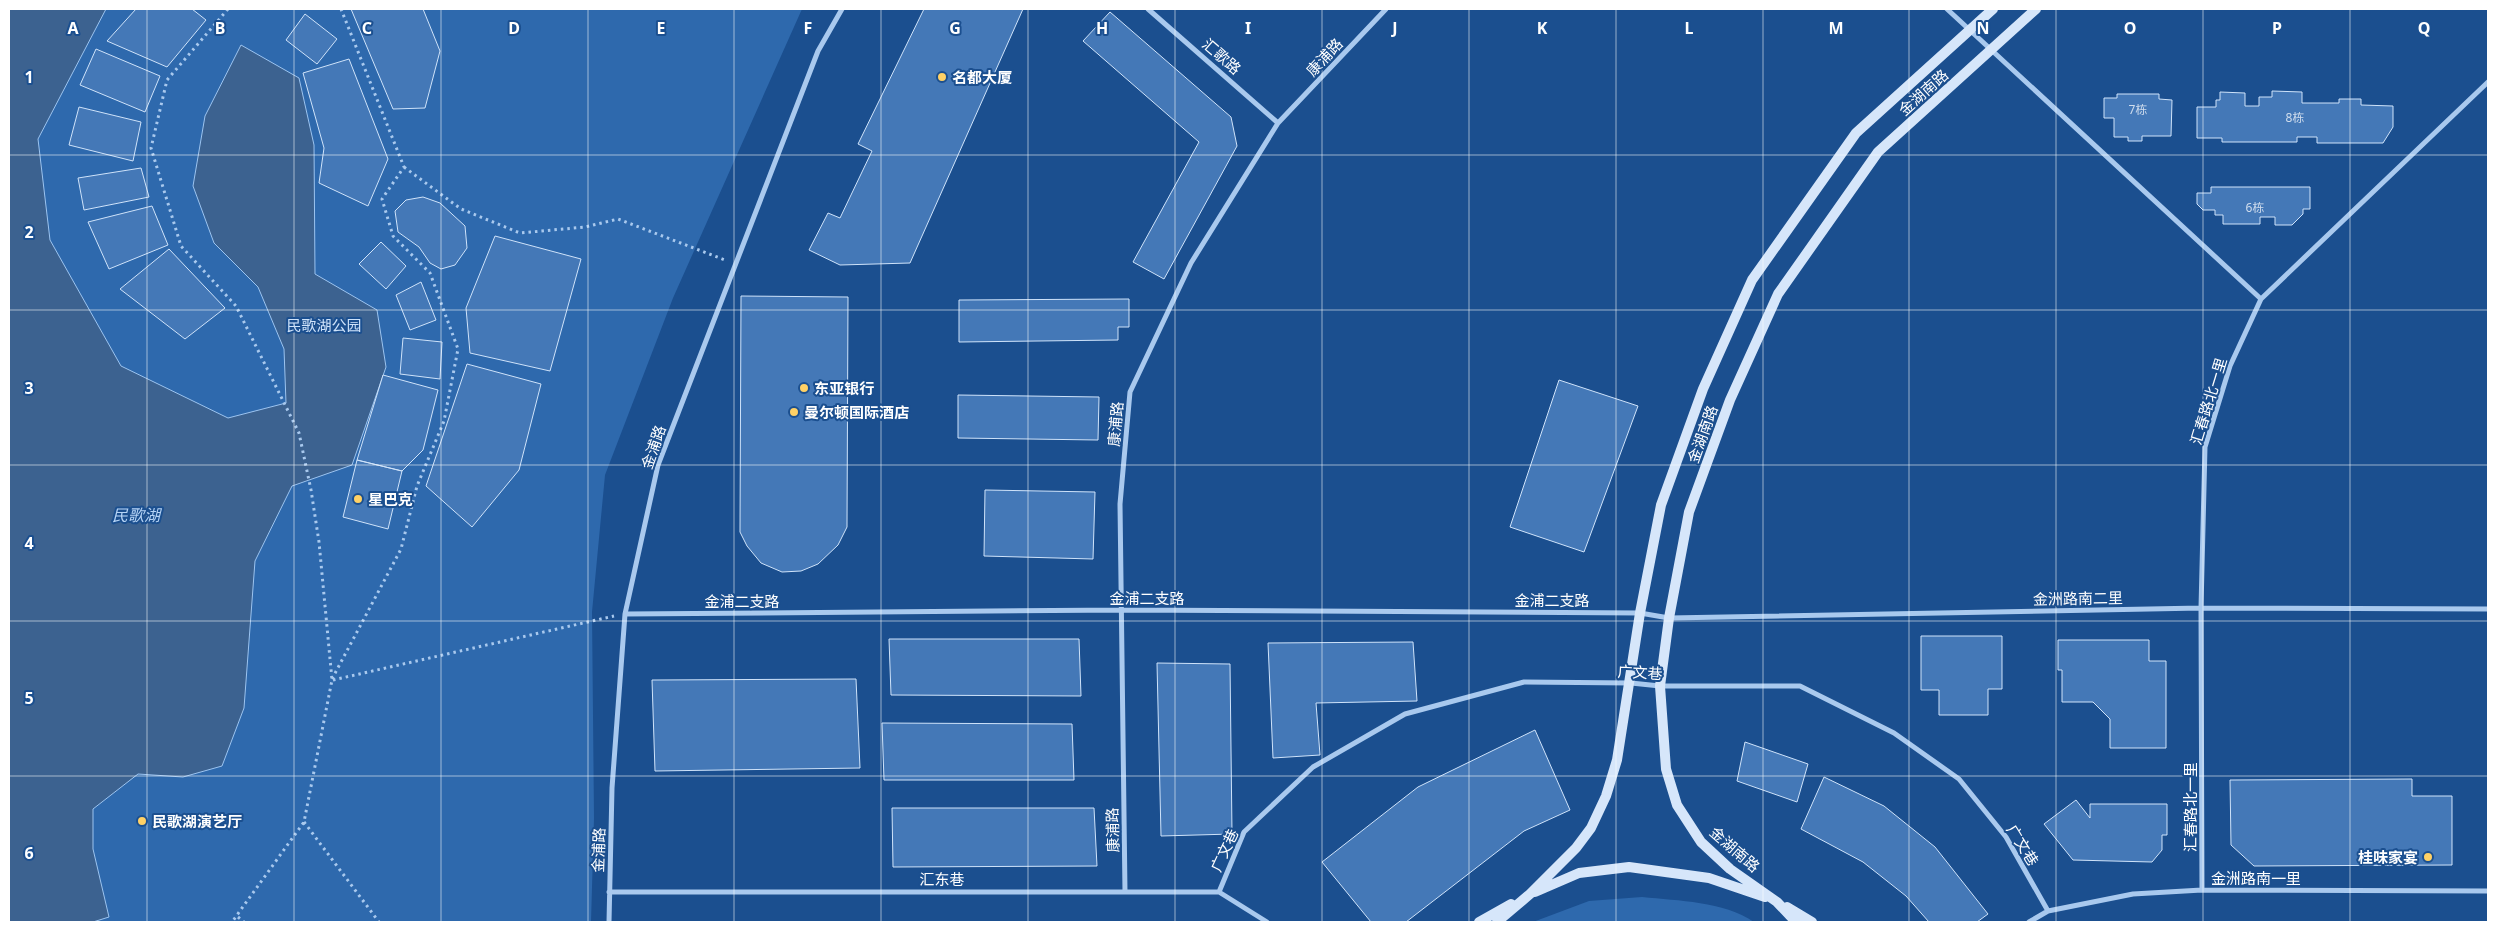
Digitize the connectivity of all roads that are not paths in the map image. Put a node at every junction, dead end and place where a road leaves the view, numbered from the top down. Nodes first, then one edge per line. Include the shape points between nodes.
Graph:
1 (842, 9) edge
2 (1148, 9) edge
3 (1386, 9) edge
4 (1947, 9) edge
5 (1993, 9) edge
6 (2036, 9) edge
7 (1971, 30) junction
8 (1991, 51) junction
9 (2488, 82) edge
10 (1278, 123) junction
11 (2262, 299) junction
12 (2201, 608) junction
13 (2488, 608) edge
14 (1123, 610) junction
15 (1640, 613) junction
16 (625, 614) junction
17 (1669, 618) junction
18 (1631, 683) junction
19 (1660, 686) junction
20 (2202, 890) junction
21 (2488, 891) edge
22 (609, 892) junction
23 (1126, 892) junction
24 (1219, 892) junction
25 (1530, 894) junction
26 (1777, 902) junction
27 (2048, 911) junction
28 (609, 922) edge
29 (1267, 922) edge
30 (1479, 922) edge
31 (1497, 922) edge
32 (1796, 922) edge
33 (1812, 922) edge
34 (2029, 922) edge

1 - 16 street, 金浦路 via 818,51 658,465
2 - 10 street, 汇歌路
3 - 10 street, 康浦路
4 - 7 street
5 - 7 main road, 金湖南路
6 - 8 main road, 金湖南路
7 - 8 street
7 - 15 main road, 金湖南路 via 1856,133 1752,280 1703,389 1661,505
8 - 11 street
8 - 17 main road, 金湖南路 via 1878,152 1778,294 1730,400 1689,512
9 - 11 street, 汇春路北一里
10 - 14 street, 康浦路 via 1190,263 1130,392 1120,504
11 - 12 street, 汇春路北一里 via 2230,366 2205,447
12 - 13 street, 金洲路南二里
12 - 17 street, 金洲路南二里
12 - 20 street, 汇春路北一里
14 - 15 street, 金浦二支路
14 - 16 street, 金浦二支路
14 - 23 street, 康浦路
15 - 17 street, 金浦二支路
15 - 18 main road, 金湖南路
16 - 22 street, 金浦路 via 612,788
17 - 19 main road, 金湖南路
18 - 19 street, 广文巷
18 - 24 street, 广文巷 via 1524,682 1405,714 1313,767 1244,832
18 - 25 main road, 金湖南路 via 1617,760 1606,796 1591,828 1576,848
19 - 26 main road, 金湖南路 via 1666,769 1677,805 1701,842 1730,869
19 - 27 street, 广文巷 via 1800,686 1894,733 1960,779 2006,838
20 - 21 street, 金洲路南一里
20 - 27 street, 金洲路南一里 via 2133,894
22 - 23 street, 汇东巷
22 - 28 street, 金浦路
23 - 24 street, 汇东巷
24 - 29 street
25 - 26 main road via 1579,873 1629,867 1709,878
25 - 30 main road
25 - 31 main road, 金湖南路
26 - 32 main road, 金湖南路
26 - 33 main road
27 - 34 street, 金洲路南一里

